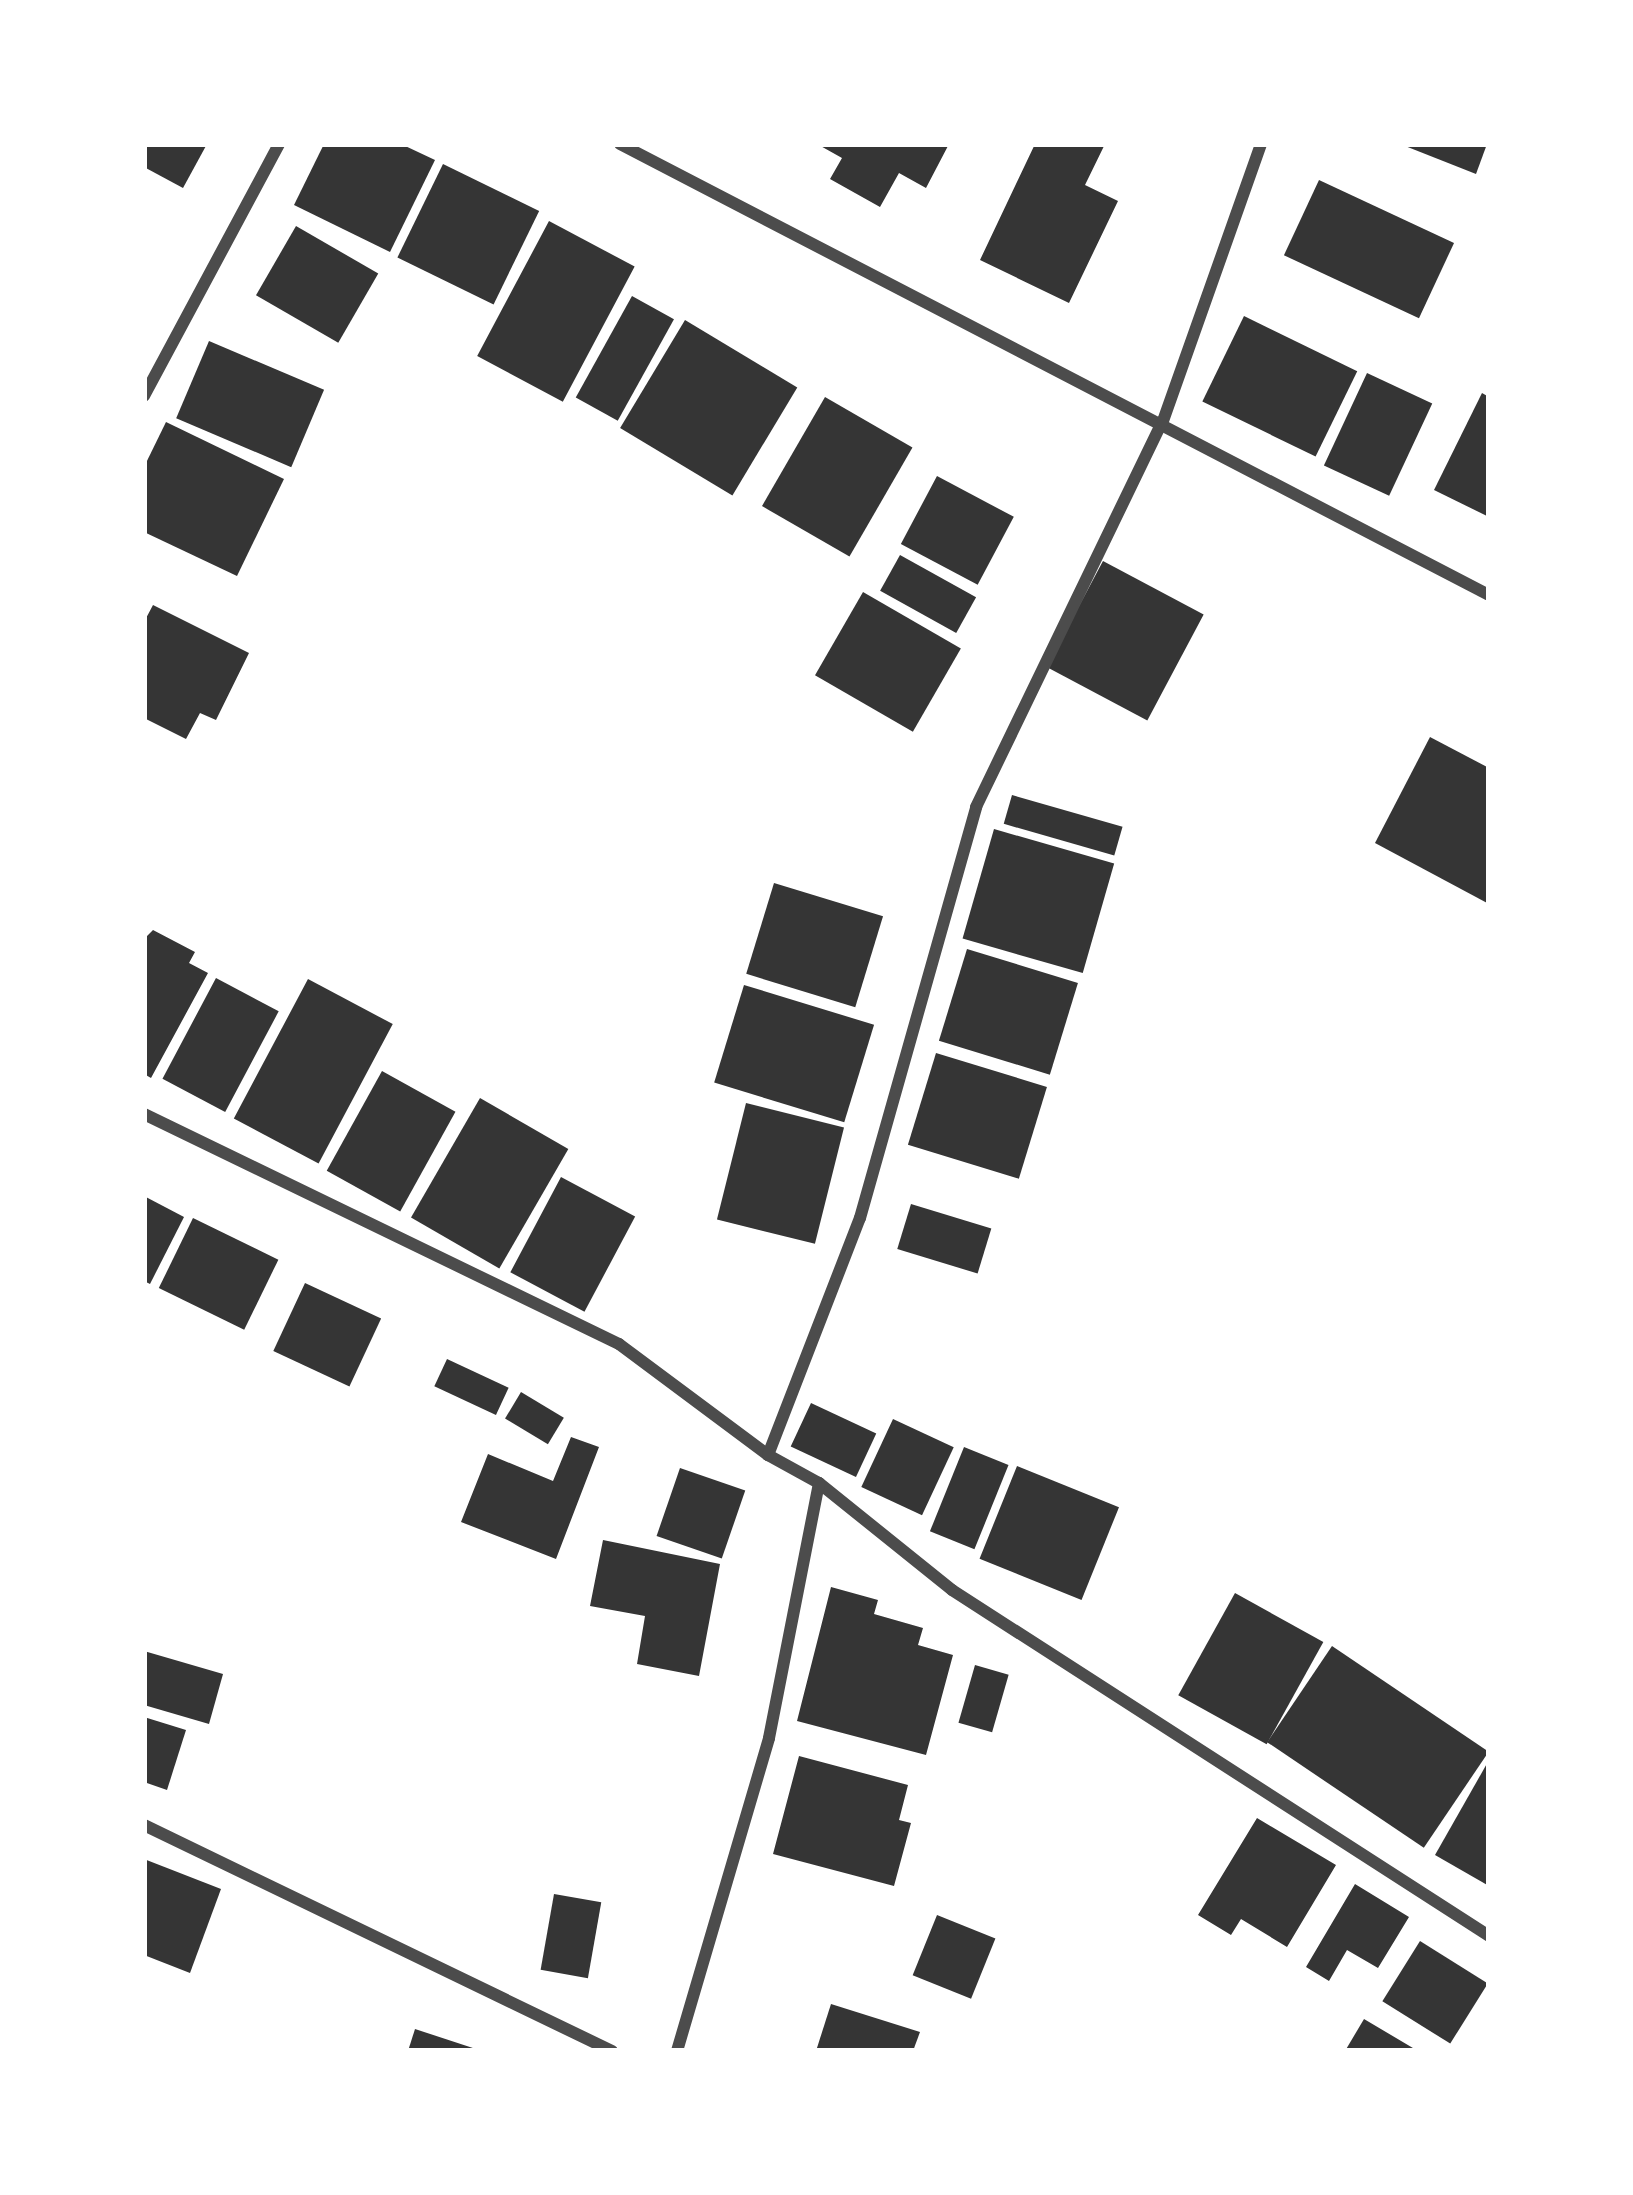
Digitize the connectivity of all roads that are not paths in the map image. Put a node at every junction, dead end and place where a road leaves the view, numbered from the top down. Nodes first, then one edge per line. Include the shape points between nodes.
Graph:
1 (279, 144) edge
2 (620, 144) edge
3 (1261, 144) edge
4 (144, 396) edge
5 (1163, 422) junction
6 (1489, 595) edge
7 (144, 1114) edge
8 (768, 1455) junction
9 (819, 1483) junction
10 (144, 1825) edge
11 (1489, 1936) edge
12 (612, 2051) edge
13 (677, 2051) edge

1 - 4 street
2 - 5 street
3 - 5 street
5 - 6 street
5 - 8 street via 976,806 860,1219
7 - 8 street via 620,1344
8 - 9 street
9 - 11 street via 952,1590
9 - 13 street via 769,1738
10 - 12 street

